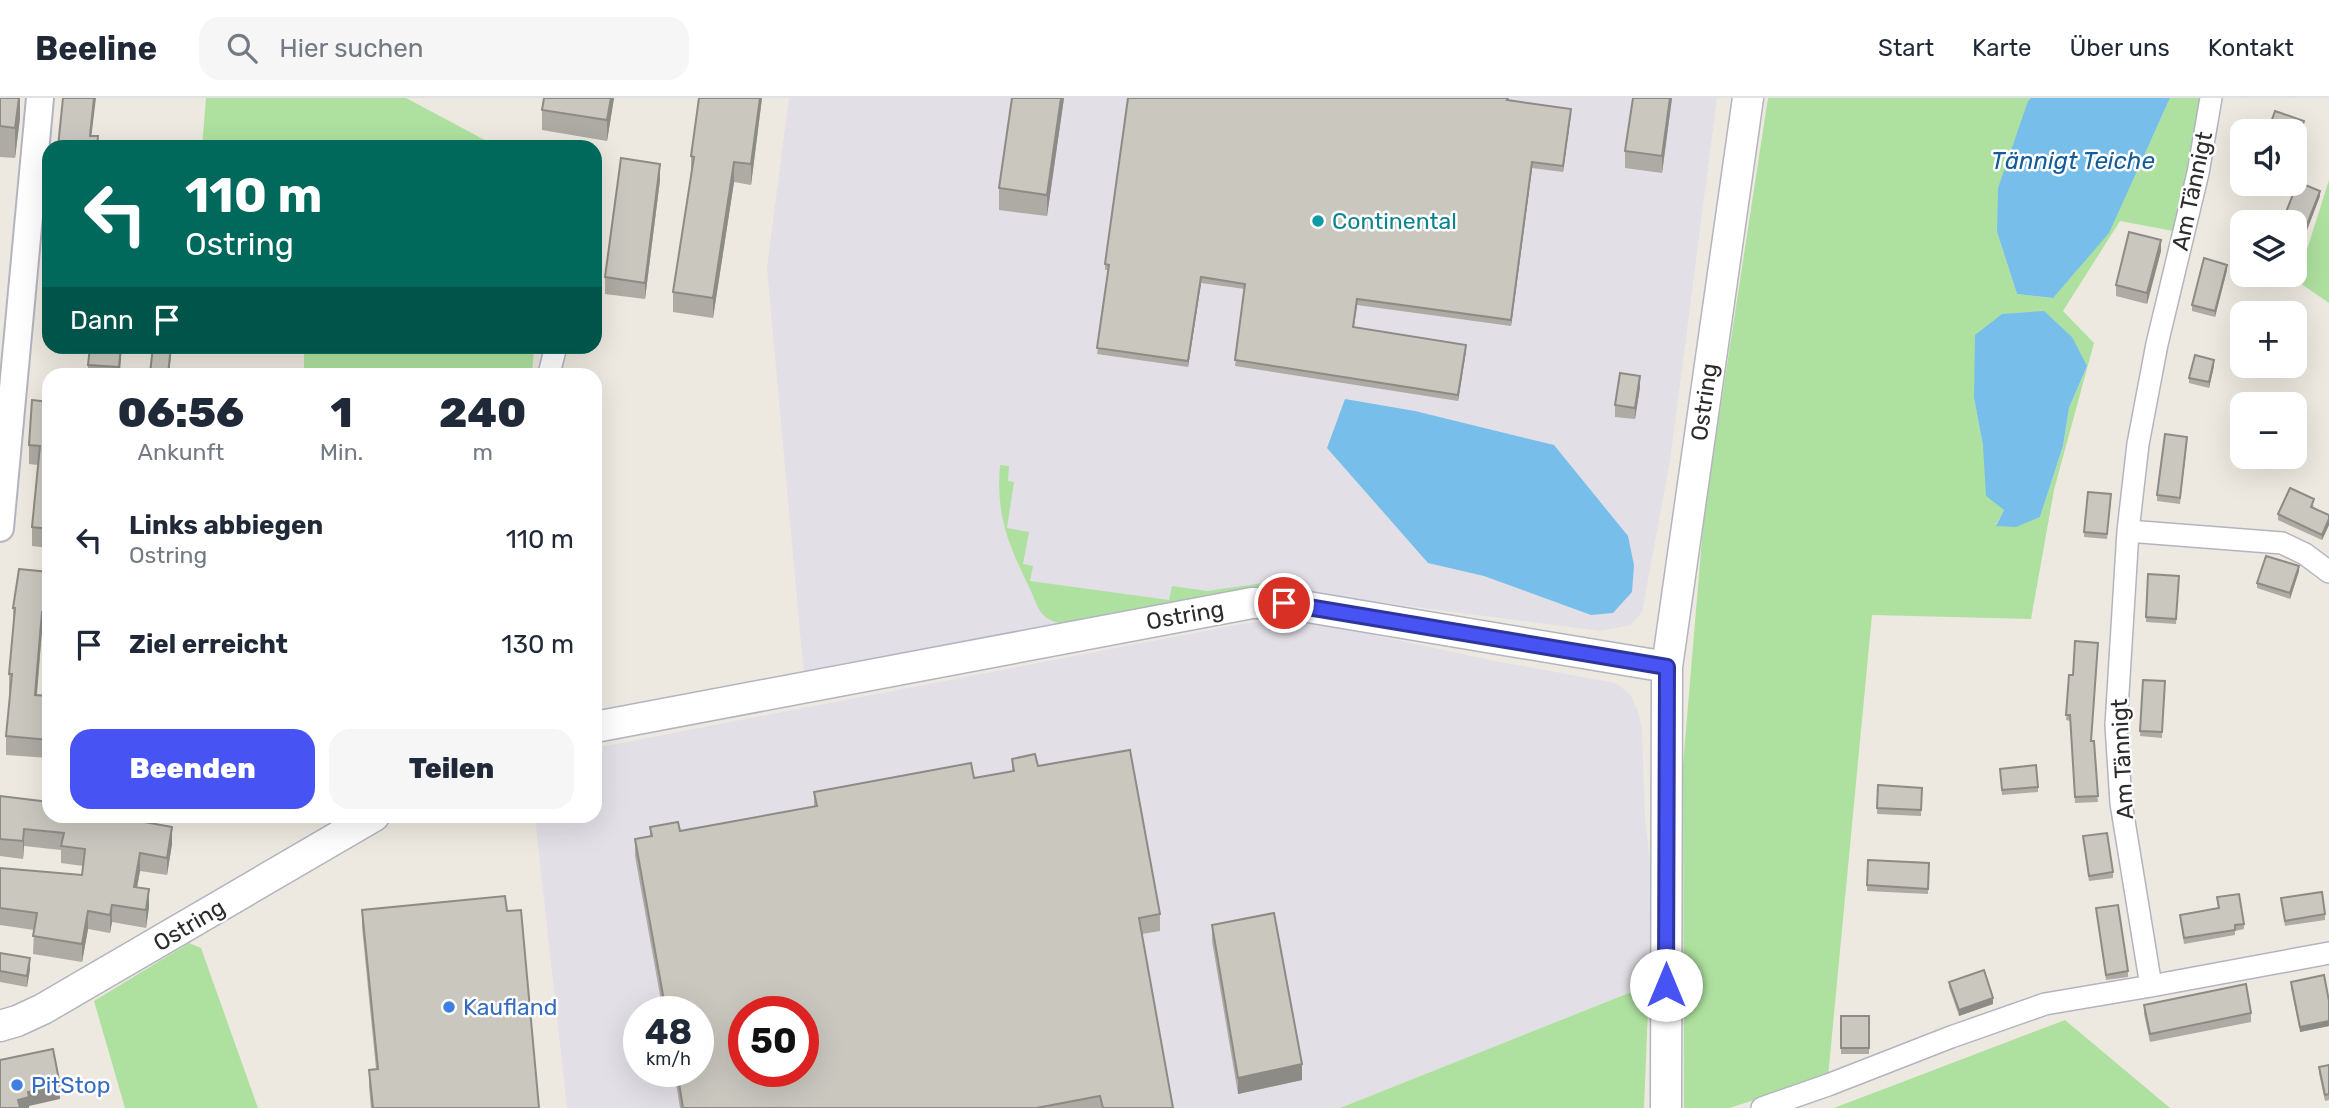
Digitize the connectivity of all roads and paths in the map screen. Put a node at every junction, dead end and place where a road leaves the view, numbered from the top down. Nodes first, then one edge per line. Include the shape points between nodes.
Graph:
1 (40, 98) edge
2 (1748, 98) edge
3 (2211, 98) edge
4 (0, 528) edge
5 (2128, 531) junction
6 (2329, 572) edge
7 (1667, 667) junction
8 (602, 726) edge
9 (362, 823) edge
10 (2329, 953) edge
11 (2151, 986) junction
12 (0, 1026) edge
13 (1665, 1108) edge
14 (1762, 1108) edge

1 - 4 street
2 - 7 main road, Ostring
3 - 5 street, Am Tännigt via 2154,357
5 - 6 street via 2282,543
5 - 11 street, Am Tännigt via 2116,725 2121,803
7 - 8 main road, Ostring via 1284,603 1252,603
7 - 13 main road
9 - 12 main road, Ostring via 43,1009
10 - 11 street
11 - 14 street via 2045,1004

